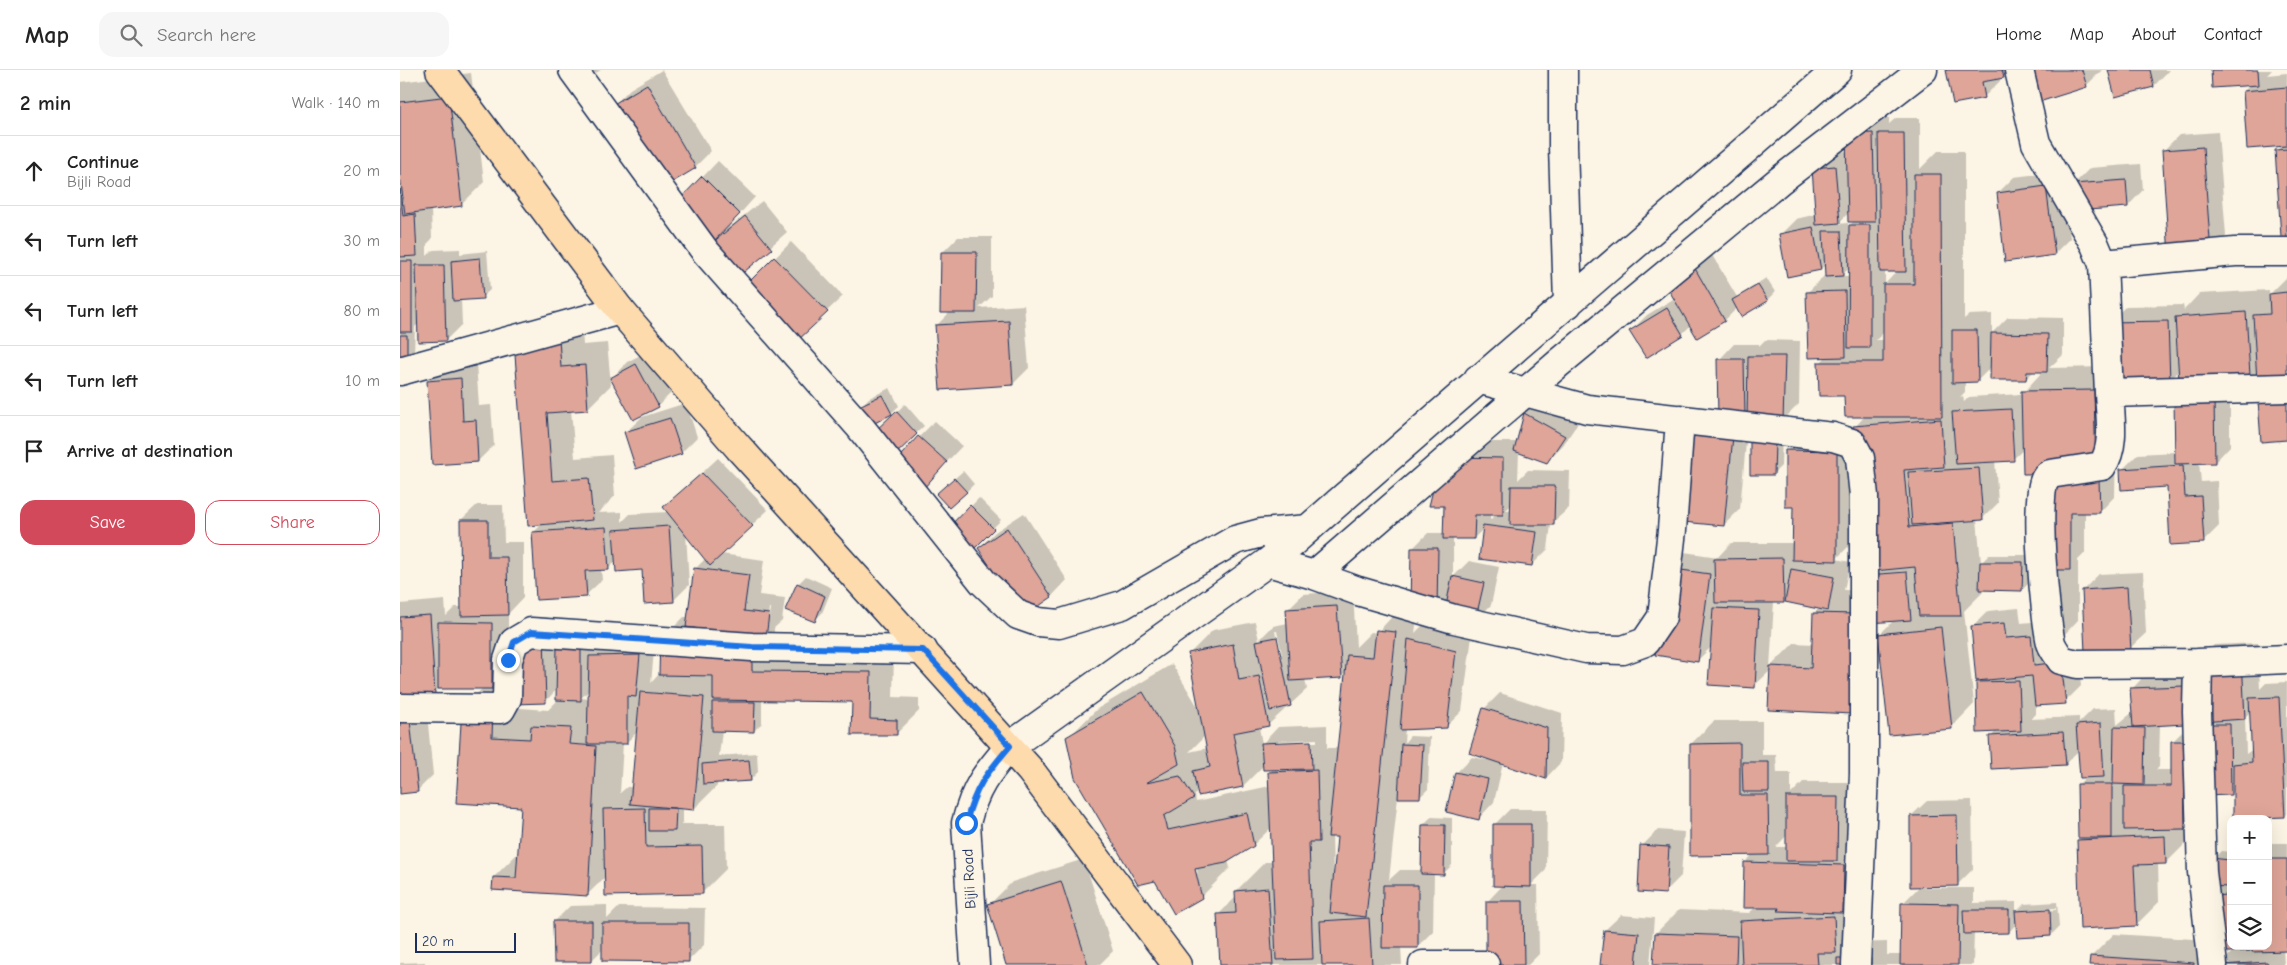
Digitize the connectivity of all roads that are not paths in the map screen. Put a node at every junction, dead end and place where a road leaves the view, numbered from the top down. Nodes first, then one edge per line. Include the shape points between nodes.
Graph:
1 (440, 70) edge
2 (573, 70) edge
3 (1563, 70) edge
4 (1837, 70) edge
5 (1923, 70) edge
6 (2019, 70) edge
7 (2287, 252) edge
8 (2102, 264) junction
9 (1568, 304) junction
10 (620, 310) junction
11 (400, 371) edge
12 (1478, 379) junction
13 (2287, 388) edge
14 (1526, 392) junction
15 (2109, 393) junction
16 (1680, 420) junction
17 (1308, 529) junction
18 (1268, 562) junction
19 (1314, 575) junction
20 (923, 650) junction
21 (2287, 659) edge
22 (2198, 663) junction
23 (400, 708) edge
24 (1010, 746) junction
25 (975, 965) edge
26 (1177, 965) edge
27 (1423, 965) edge
28 (1485, 965) edge
29 (1856, 965) edge
30 (2213, 965) edge

1 - 10 main road
2 - 17 street via 705,251 860,428 983,582 1018,615 1038,622 1059,624 1122,605 1235,540 1261,533
3 - 9 street
4 - 9 street, Bijli Road
5 - 14 street via 1779,181
6 - 8 street via 2036,143 2095,245
7 - 8 street via 2235,252
8 - 15 street
9 - 12 street, Bijli Road
10 - 11 street
10 - 20 main road via 739,448
12 - 14 street
12 - 17 street, Bijli Road
13 - 15 street
14 - 16 street via 1587,409
14 - 19 street
15 - 22 street via 2108,458 2102,466 2050,474 2043,485 2043,586 2051,645 2061,660 2077,664
16 - 19 street via 1662,617 1645,642 1623,650 1586,649 1454,619
16 - 29 street via 1833,437 1852,444 1860,458 1864,496 1864,773
17 - 18 street, Bijli Road
18 - 19 street
18 - 24 street, Bijli Road
20 - 23 street via 752,647 531,632 514,642 508,660 507,698 501,709
20 - 24 main road
21 - 22 street
22 - 30 street via 2202,872
24 - 25 street, Bijli Road via 982,779 971,801 966,823
24 - 26 main road
27 - 28 street

